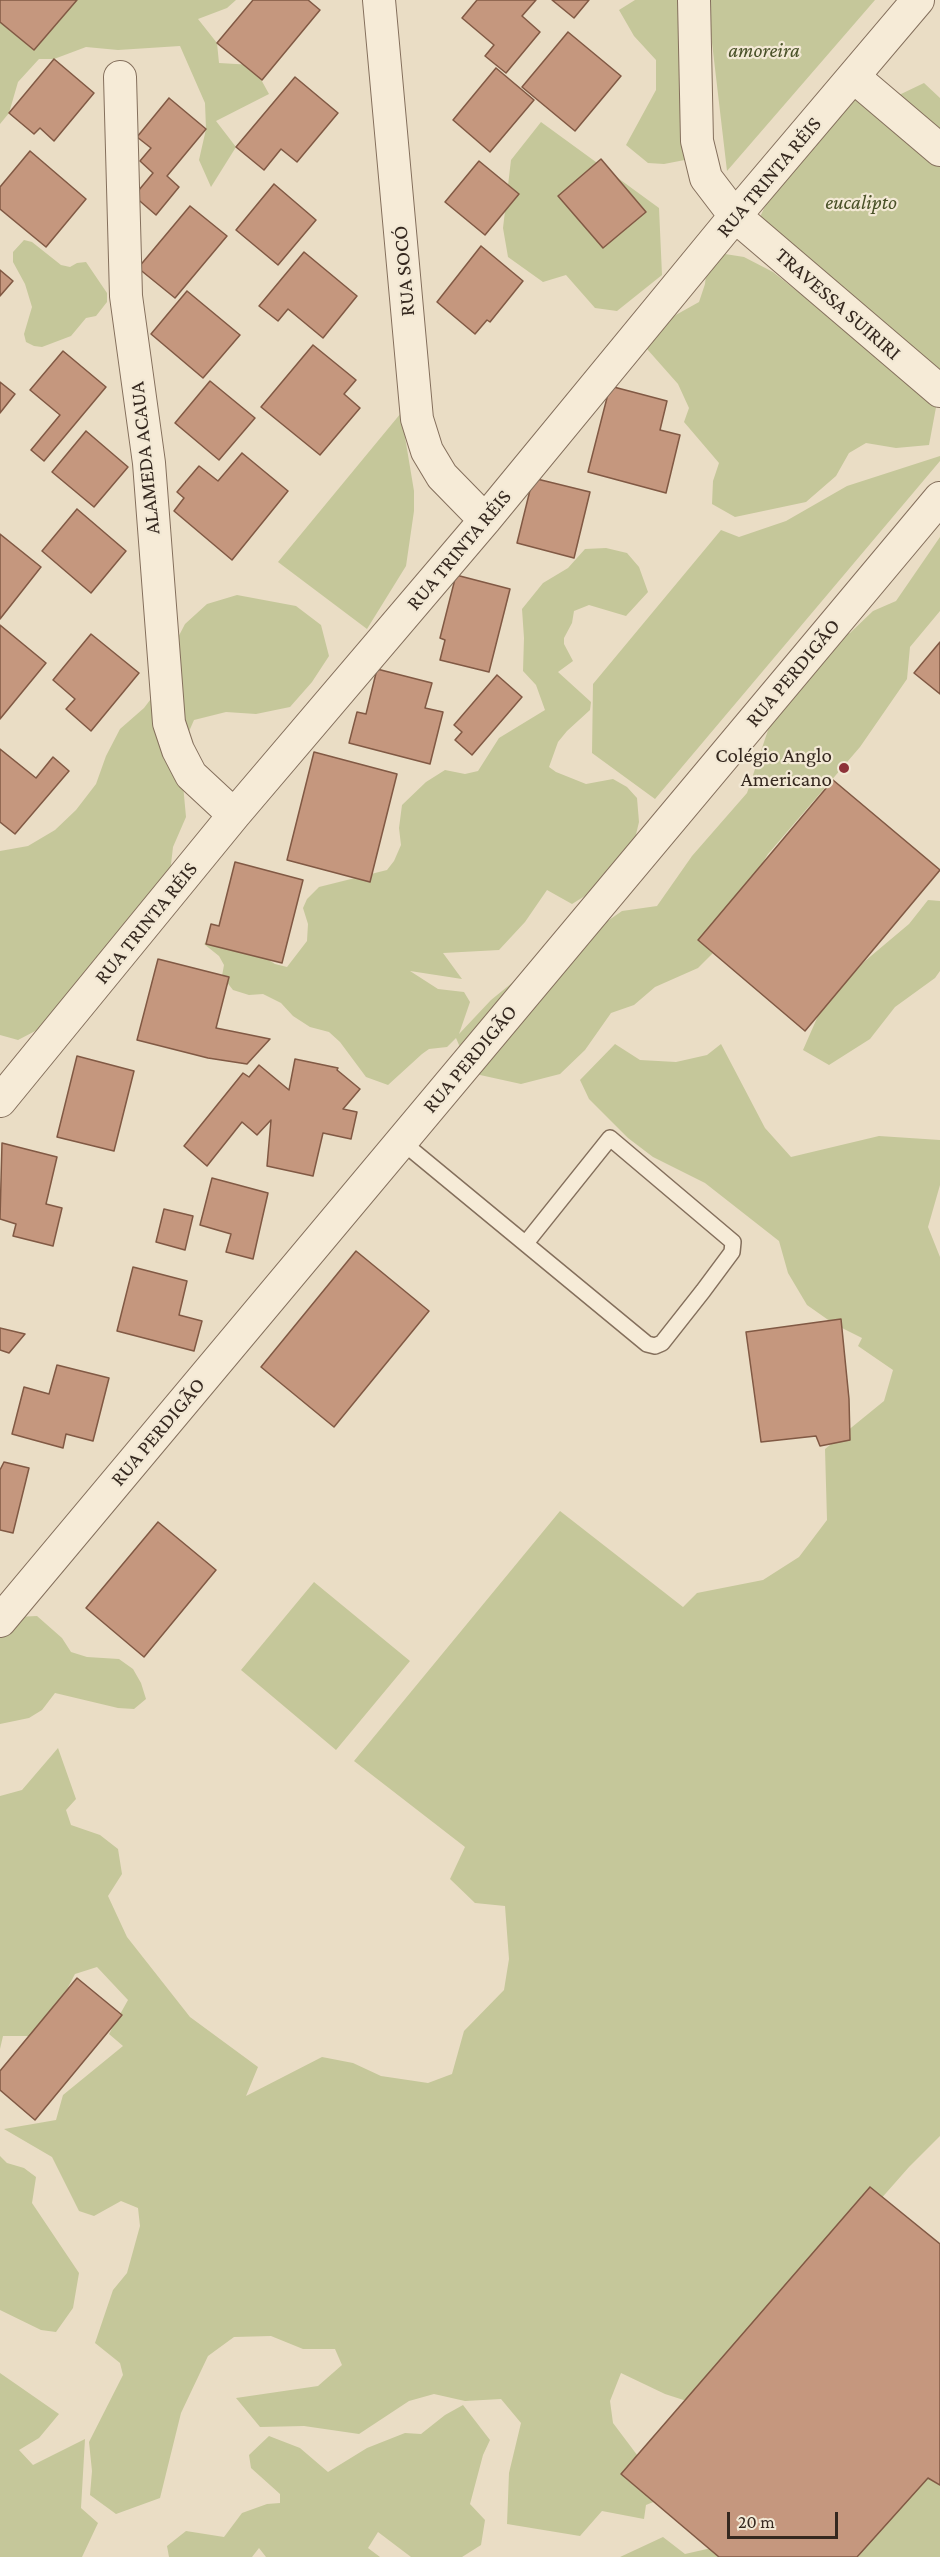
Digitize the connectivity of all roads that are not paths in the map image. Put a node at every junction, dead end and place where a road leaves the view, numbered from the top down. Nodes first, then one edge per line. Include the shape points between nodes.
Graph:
1 (379, 0) edge
2 (694, 0) edge
3 (918, 0) edge
4 (854, 76) junction
5 (120, 77) dead end
6 (940, 150) edge
7 (735, 216) junction
8 (940, 391) edge
9 (940, 498) edge
10 (485, 520) junction
11 (234, 815) junction
12 (0, 1101) edge
13 (401, 1142) junction
14 (526, 1243) junction
15 (0, 1621) edge

1 - 10 street, RUA SOCÓ via 417,419 427,451 442,476
2 - 7 street, TRAVESSA SUIRIRI via 697,141 706,178
3 - 4 street, RUA TRINTA RÉIS
4 - 6 street
4 - 7 street, RUA TRINTA RÉIS
5 - 11 street, ALAMEDA ACAUA via 126,296 148,463 169,723 191,775
7 - 8 street, TRAVESSA SUIRIRI
7 - 10 street, RUA TRINTA RÉIS
9 - 13 street, RUA PERDIGÃO
10 - 11 street, RUA TRINTA RÉIS
11 - 12 street, RUA TRINTA RÉIS
13 - 14 lane
13 - 15 street, RUA PERDIGÃO
14 - 14 lane via 647,1344 655,1346 662,1343 704,1291 732,1252 733,1242 610,1138

